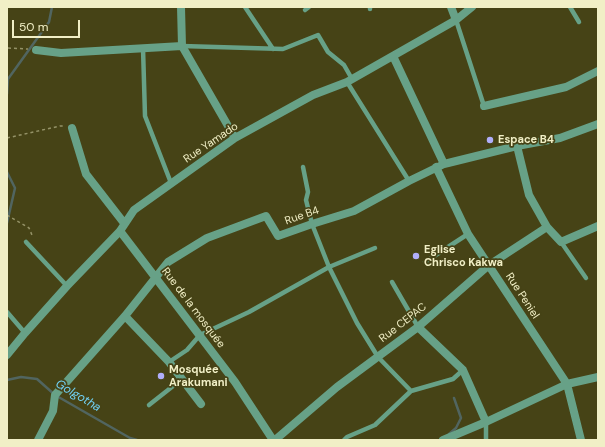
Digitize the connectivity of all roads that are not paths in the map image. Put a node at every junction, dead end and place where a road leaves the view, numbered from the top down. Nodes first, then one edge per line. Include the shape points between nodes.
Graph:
1 (181, 7) edge
2 (245, 7) edge
3 (451, 7) edge
4 (472, 7) edge
5 (570, 7) edge
6 (456, 20) junction
7 (579, 22) dead end
8 (182, 46) junction
9 (143, 48) junction
10 (273, 49) junction
11 (36, 50) road end
12 (393, 56) junction
13 (598, 71) edge
14 (350, 80) junction
15 (484, 106) joint
16 (598, 124) edge
17 (72, 128) road end
18 (235, 138) junction
19 (517, 146) junction
20 (444, 164) junction
21 (303, 167) dead end
22 (436, 168) junction
23 (408, 181) junction
24 (171, 183) junction
25 (312, 224) junction
26 (598, 226) edge
27 (122, 227) junction
28 (547, 227) junction
29 (468, 234) junction
30 (26, 242) road end
31 (561, 242) junction
32 (375, 248) dead end
33 (426, 262) dead end
34 (489, 265) junction
35 (329, 267) junction
36 (156, 278) junction
37 (586, 278) dead end
38 (392, 282) dead end
39 (67, 286) junction
40 (7, 312) edge
41 (125, 316) junction
42 (418, 327) junction
43 (25, 333) junction
44 (200, 335) junction
45 (7, 356) edge
46 (378, 357) junction
47 (169, 362) junction
48 (463, 370) junction
49 (598, 377) edge
50 (182, 379) junction
51 (567, 384) junction
52 (411, 391) junction
53 (202, 404) dead end
54 (149, 405) dead end
55 (486, 422) junction
56 (38, 440) edge
57 (274, 440) edge
58 (344, 440) edge
59 (443, 440) edge
60 (486, 440) edge
61 (581, 440) edge

1 - 8 street
2 - 10 lane
3 - 6 street
4 - 6 street, Rue Yamado
5 - 7 lane
6 - 12 street, Rue Yamado
6 - 15 lane
8 - 9 street
8 - 10 lane
8 - 18 street
9 - 11 street via 61,53
9 - 24 lane via 145,116
10 - 14 lane via 283,49 318,35 328,52 344,65
12 - 14 street, Rue Yamado
12 - 20 street
13 - 15 street via 566,87
14 - 18 street, Rue Yamado via 313,95
14 - 23 lane
16 - 19 street, Rue B4 via 560,138
17 - 27 street, Rue de la mosquée via 86,174
18 - 24 street, Rue Yamado
19 - 20 street, Rue B4
19 - 28 street via 529,195
20 - 22 street, Rue B4
21 - 25 lane via 308,192 306,200
22 - 23 street, Rue B4
22 - 29 street, Rue Peniel
23 - 25 street, Rue B4 via 354,211
24 - 27 street, Rue Yamado via 134,210
25 - 35 lane
25 - 36 street, Rue B4 via 278,236 266,216 207,238 168,262
26 - 31 street
27 - 36 street, Rue de la mosquée
27 - 39 street, Rue Yamado
28 - 31 street
28 - 34 street, Rue CEPAC
29 - 33 lane
29 - 34 street, Rue Peniel
30 - 39 lane
31 - 37 lane
32 - 35 lane
34 - 42 street, Rue CEPAC
34 - 51 street, Rue Peniel
35 - 44 lane via 249,312
35 - 46 lane via 357,323
36 - 41 street, Rue B4
36 - 44 street, Rue de la mosquée
38 - 42 lane
39 - 43 street, Rue Yamado
40 - 43 lane
41 - 47 street
41 - 56 street, Rue B4 via 55,395 53,411
42 - 46 street, Rue CEPAC
42 - 48 street
43 - 45 street, Rue Yamado
44 - 47 lane via 187,350
44 - 57 street, Rue de la mosquée
46 - 52 lane
46 - 57 street, Rue CEPAC
47 - 50 street
48 - 52 lane via 452,379
48 - 55 street
49 - 51 street
50 - 53 street
50 - 54 lane
51 - 55 street
51 - 61 street, Rue Peniel
52 - 58 lane via 375,425
55 - 59 street
55 - 60 lane

